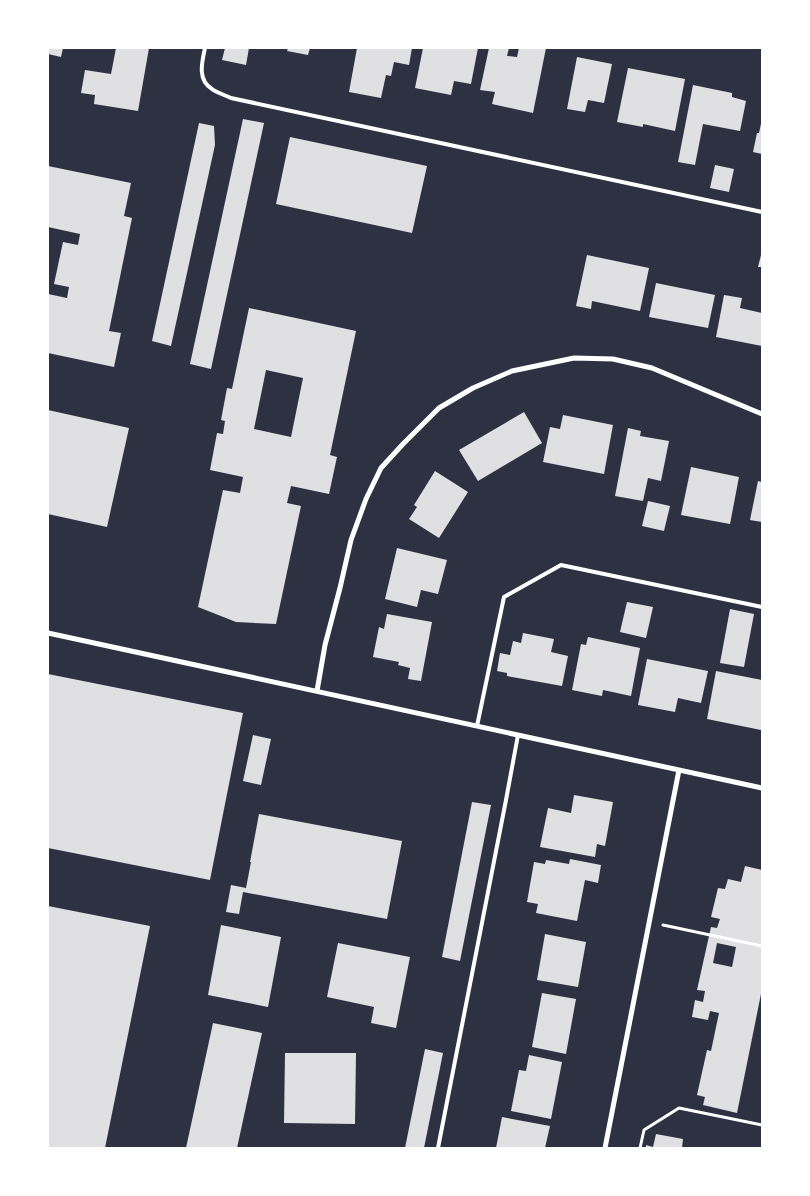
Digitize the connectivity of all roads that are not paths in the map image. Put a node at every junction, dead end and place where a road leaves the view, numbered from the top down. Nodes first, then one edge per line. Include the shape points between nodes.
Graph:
1 (205, 48) edge
2 (762, 212) edge
3 (762, 414) edge
4 (762, 607) edge
5 (48, 633) edge
6 (317, 691) junction
7 (477, 726) junction
8 (518, 735) junction
9 (679, 770) junction
10 (762, 788) edge
11 (438, 1148) edge
12 (605, 1148) edge

1 - 2 lane via 202,78 211,89 231,98
3 - 6 street via 652,368 613,358 574,358 512,371 439,408 381,468 366,499 351,540
4 - 7 lane via 561,566 504,597
5 - 6 street
6 - 7 street
7 - 8 street
8 - 9 street
8 - 11 lane
9 - 10 street
9 - 12 street

